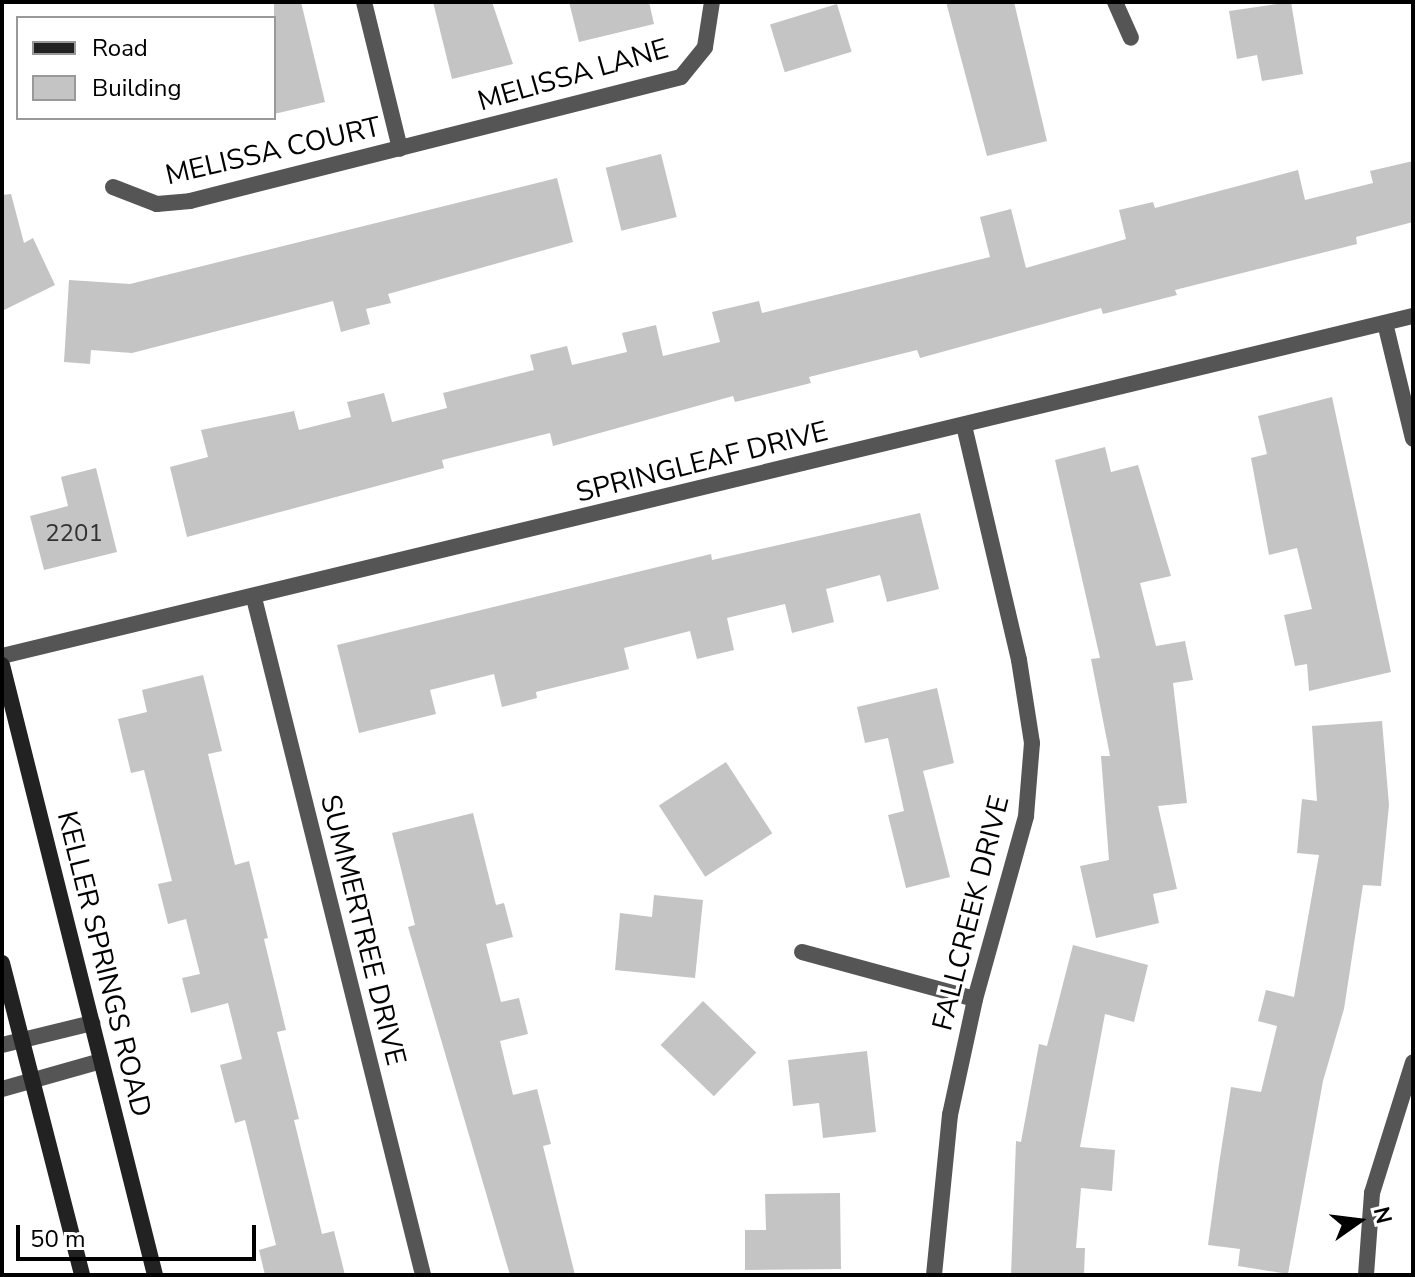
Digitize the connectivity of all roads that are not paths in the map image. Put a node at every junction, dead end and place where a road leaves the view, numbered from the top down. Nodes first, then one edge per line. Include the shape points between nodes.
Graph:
1 (364, 2) edge
2 (712, 2) edge
3 (1115, 2) edge
4 (1131, 38) dead end
5 (400, 149) junction
6 (113, 187) dead end
7 (1413, 316) edge
8 (1385, 323) junction
9 (964, 425) junction
10 (1413, 439) edge
11 (254, 598) junction
12 (2, 656) edge
13 (2, 665) edge
14 (802, 952) dead end
15 (2, 963) edge
16 (975, 999) junction
17 (92, 1023) junction
18 (22, 1040) junction
19 (2, 1045) edge
20 (101, 1061) junction
21 (1413, 1062) edge
22 (32, 1080) junction
23 (2, 1089) edge
24 (82, 1275) edge
25 (155, 1275) edge
26 (423, 1275) edge
27 (934, 1275) edge
28 (1366, 1275) edge

1 - 5 street
2 - 5 street, MELISSA LANE via 705,47 681,77
3 - 4 street
5 - 6 street, MELISSA COURT via 190,201 157,204
7 - 8 street, SPRINGLEAF DRIVE
8 - 9 street, SPRINGLEAF DRIVE
8 - 10 street
9 - 11 street, SPRINGLEAF DRIVE
9 - 16 street, FALLCREEK DRIVE via 1019,660 1032,743 1026,816
11 - 12 street, SPRINGLEAF DRIVE
11 - 26 street, SUMMERTREE DRIVE
13 - 17 main road, KELLER SPRINGS ROAD
14 - 16 street
15 - 18 main road
16 - 27 street, FALLCREEK DRIVE via 950,1115
17 - 18 street
17 - 20 main road, KELLER SPRINGS ROAD
18 - 19 street
18 - 22 main road
20 - 22 street
20 - 25 main road, KELLER SPRINGS ROAD
21 - 28 street via 1372,1193
22 - 23 street
22 - 24 main road

